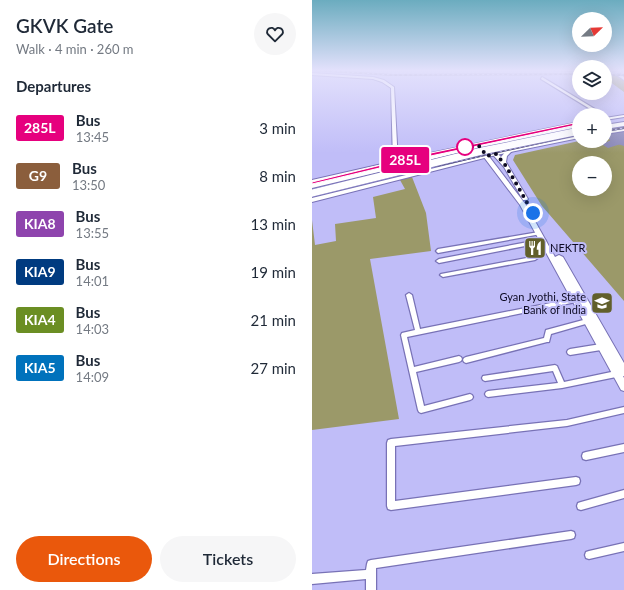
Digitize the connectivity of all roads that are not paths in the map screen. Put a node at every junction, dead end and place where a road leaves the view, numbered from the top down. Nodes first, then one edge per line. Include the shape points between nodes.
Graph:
1 (390, 98) edge
2 (574, 98) edge
3 (591, 108) edge
4 (624, 118) edge
5 (612, 119) edge
6 (624, 124) edge
7 (612, 126) edge
8 (572, 128) edge
9 (572, 128) edge
10 (624, 130) edge
11 (612, 132) edge
12 (572, 133) edge
13 (572, 134) edge
14 (572, 138) edge
15 (486, 149) junction
16 (507, 149) junction
17 (409, 161) junction
18 (503, 162) junction
19 (393, 163) junction
20 (312, 182) edge
21 (312, 187) edge
22 (312, 194) edge
23 (312, 200) edge
24 (539, 233) junction
25 (544, 241) junction
26 (527, 245) junction
27 (438, 251) dead end
28 (439, 261) dead end
29 (443, 275) dead end
30 (409, 295) dead end
31 (576, 300) junction
32 (587, 322) junction
33 (418, 332) junction
34 (600, 341) junction
35 (570, 352) dead end
36 (459, 359) dead end
37 (466, 360) dead end
38 (412, 370) junction
39 (624, 372) edge
40 (616, 374) junction
41 (485, 378) dead end
42 (562, 385) junction
43 (624, 387) edge
44 (488, 394) dead end
45 (470, 397) dead end
46 (624, 410) edge
47 (624, 448) edge
48 (586, 456) dead end
49 (576, 481) dead end
50 (624, 494) edge
51 (581, 506) dead end
52 (572, 535) dead end
53 (624, 547) edge
54 (589, 555) dead end
55 (370, 574) junction
56 (312, 579) edge
57 (371, 590) edge

1 - 19 main road
2 - 3 street
4 - 5 highway
6 - 7 highway
8 - 15 highway
9 - 21 highway, bridge
10 - 11 street
12 - 22 highway, bridge via 467,154
13 - 16 highway
14 - 16 street
15 - 16 highway
15 - 17 highway
15 - 18 main road
15 - 22 highway
15 - 23 street
15 - 24 main road
16 - 18 main road
17 - 19 street
17 - 21 highway
18 - 34 main road via 565,268
19 - 20 street
24 - 25 main road
24 - 27 street
25 - 26 street
25 - 31 main road
26 - 28 street
26 - 29 street via 535,258
30 - 33 street
31 - 32 main road
31 - 33 street
32 - 34 main road
32 - 37 street via 548,332 548,340
33 - 38 street via 404,335
34 - 35 street
34 - 39 main road
34 - 40 main road
36 - 38 street
38 - 45 street via 421,410
40 - 42 street
40 - 43 main road
41 - 42 street via 555,368
42 - 44 street
46 - 49 street via 567,423 391,443 391,506
47 - 48 street
50 - 51 street
52 - 55 street via 370,564
53 - 54 street
55 - 56 street
55 - 57 street

